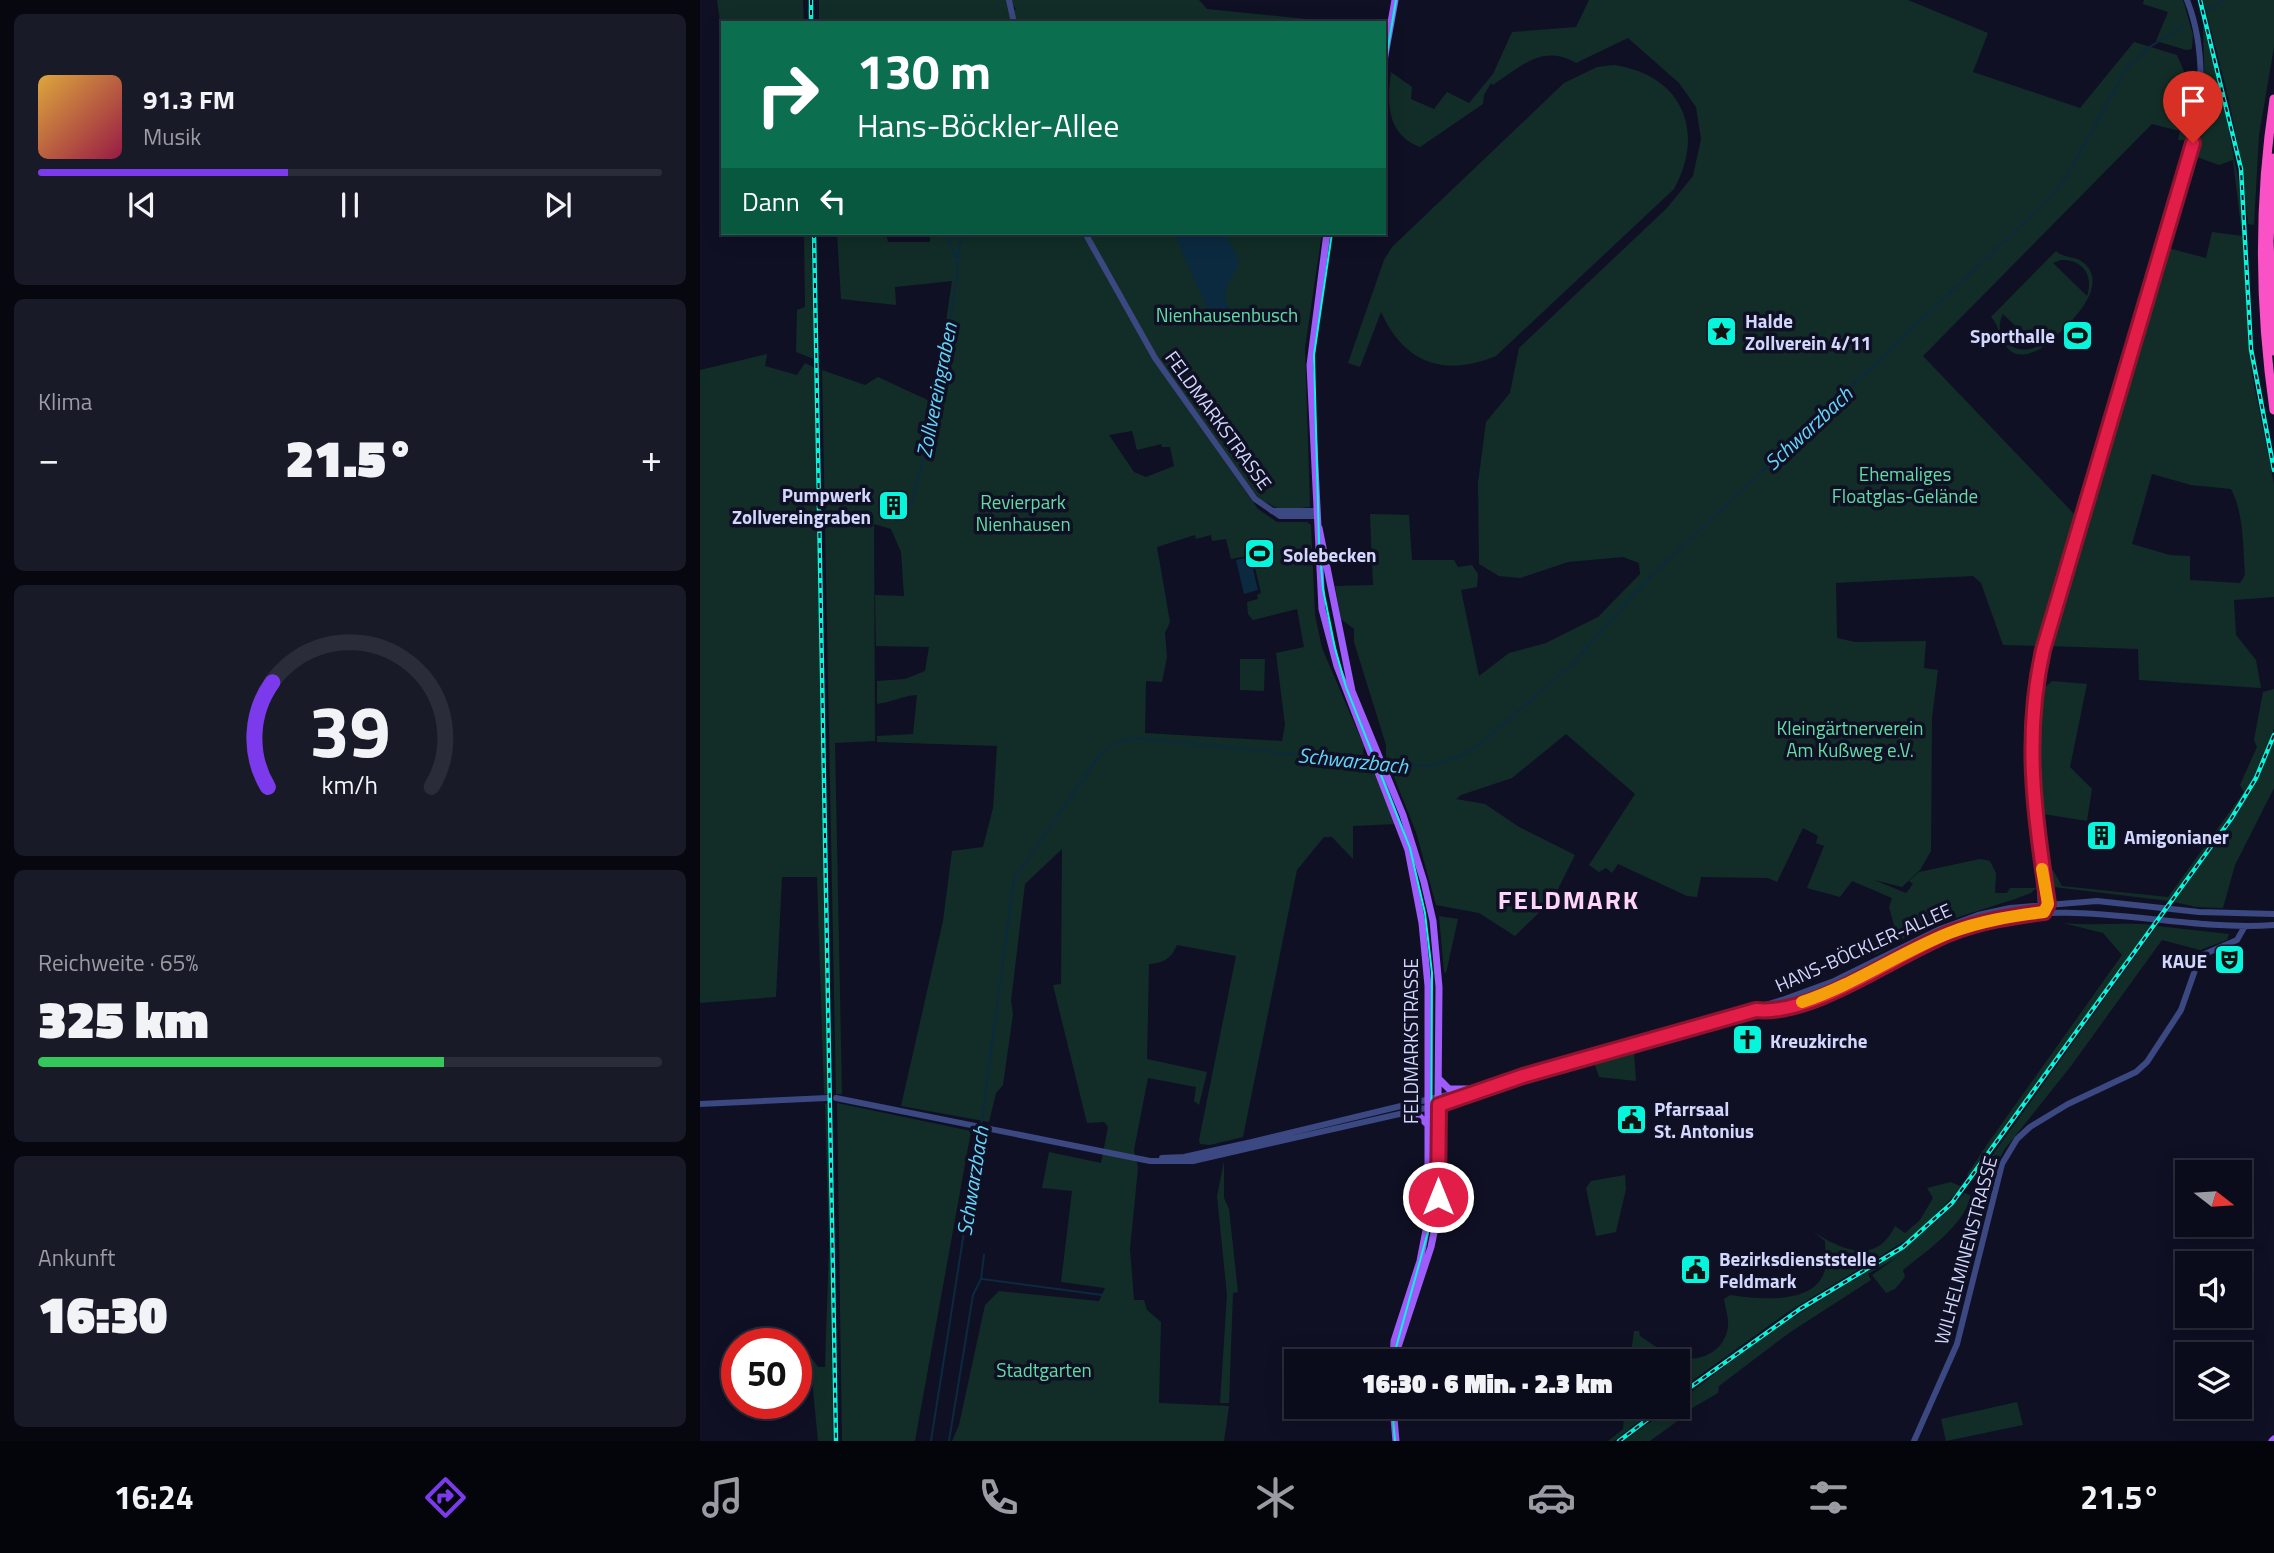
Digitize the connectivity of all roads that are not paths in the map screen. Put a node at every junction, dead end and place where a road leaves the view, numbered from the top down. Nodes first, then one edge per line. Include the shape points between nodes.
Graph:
1 (1009, 0) edge
2 (1395, 0) edge
3 (2187, 0) edge
4 (1014, 21) edge
5 (1386, 56) edge
6 (2274, 99) edge
7 (2274, 158) edge
8 (1086, 235) edge
9 (1327, 235) edge
10 (2274, 351) edge
11 (2274, 410) edge
12 (1316, 517) junction
13 (1380, 767) junction
14 (2038, 846) junction
15 (2048, 904) junction
16 (2038, 905) junction
17 (2044, 912) junction
18 (2274, 914) edge
19 (2274, 925) edge
20 (2245, 926) junction
21 (1783, 1004) junction
22 (1438, 1077) junction
23 (1501, 1083) junction
24 (1467, 1089) junction
25 (827, 1098) dead end
26 (836, 1098) dead end
27 (1438, 1101) junction
28 (700, 1104) edge
29 (1427, 1104) junction
30 (1407, 1112) junction
31 (1426, 1124) junction
32 (1194, 1158) junction
33 (1394, 1349) edge
34 (1397, 1349) edge
35 (1394, 1419) edge
36 (1396, 1441) edge
37 (1914, 1441) edge

1 - 4 street
2 - 5 main road
3 - 14 street via 2200,57 2198,119 2040,659 2031,727
6 - 11 highway via 2262,204 2261,267
7 - 10 highway via 2269,280
8 - 12 street, FELDMARKSTRASSE via 1155,358 1255,499 1285,517
9 - 12 main road via 1310,351
12 - 13 main road, FELDMARKSTRASSE via 1322,609 1331,648
13 - 22 main road, FELDMARKSTRASSE via 1413,843 1432,912 1439,987
13 - 29 main road, FELDMARKSTRASSE via 1406,843 1422,923 1428,986
14 - 15 street
14 - 16 street
15 - 16 street, HANS-BÖCKLER-ALLEE
15 - 17 street
15 - 18 street, HANS-BÖCKLER-ALLEE via 2097,901
16 - 17 street
16 - 21 street, HANS-BÖCKLER-ALLEE via 1952,924
17 - 20 street, HANS-BÖCKLER-ALLEE
17 - 21 street, HANS-BÖCKLER-ALLEE via 1949,933 1835,990
19 - 20 street, HANS-BÖCKLER-ALLEE
20 - 37 street, WILHELMINENSTRASSE via 2237,940 2200,956 2181,1010 2142,1067 2052,1113 2011,1147 2002,1164 1957,1344
21 - 23 street, HANS-BÖCKLER-ALLEE
22 - 24 main road via 1445,1087
22 - 27 main road, FELDMARKSTRASSE
23 - 24 street, HANS-BÖCKLER-ALLEE
23 - 27 street, HANS-BÖCKLER-ALLEE
24 - 27 street, HANS-BÖCKLER-ALLEE
25 - 28 street
26 - 32 street via 1140,1158
27 - 29 street, HANS-BÖCKLER-ALLEE
27 - 34 main road, FELDMARKSTRASSE via 1437,1218
29 - 30 street, HANS-BÖCKLER-ALLEE
29 - 31 main road, FELDMARKSTRASSE
29 - 32 street, HANS-BÖCKLER-ALLEE
30 - 31 main road
30 - 32 street, HANS-BÖCKLER-ALLEE
31 - 33 main road, FELDMARKSTRASSE via 1429,1220
35 - 36 main road

